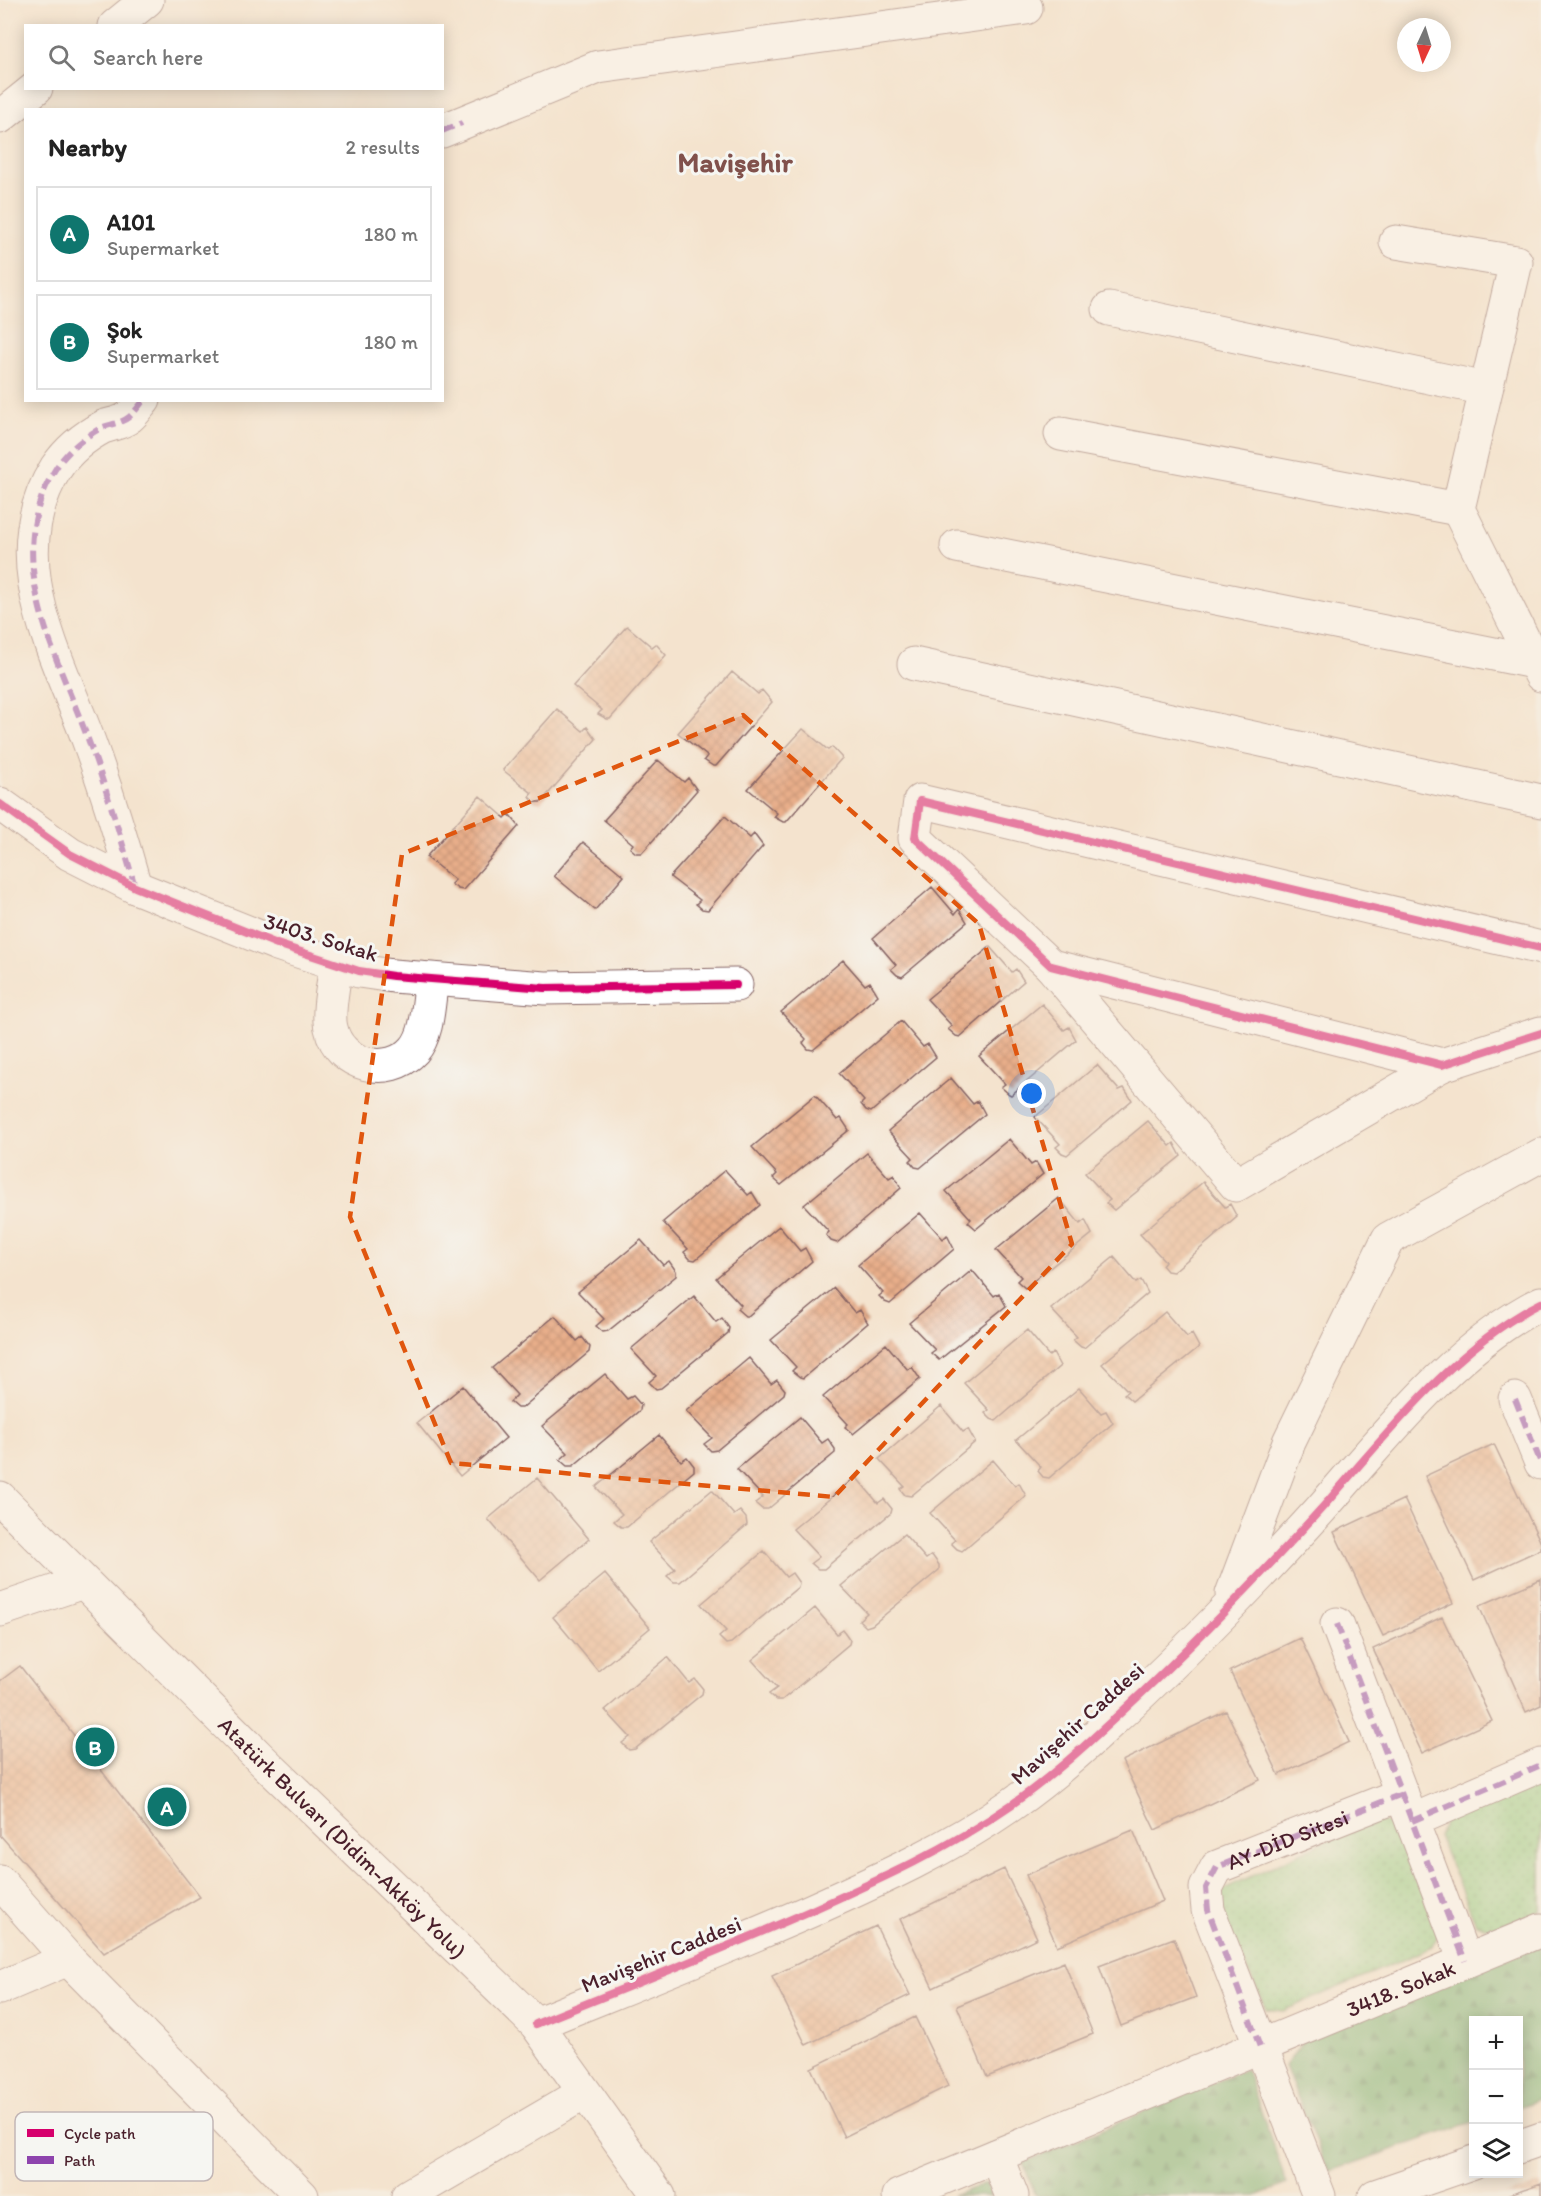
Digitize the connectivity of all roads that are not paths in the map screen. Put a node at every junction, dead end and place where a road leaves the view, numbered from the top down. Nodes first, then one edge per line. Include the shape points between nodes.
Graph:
1 (147, 0) edge
2 (1022, 0) edge
3 (117, 24) edge
4 (34, 90) edge
5 (0, 117) edge
6 (444, 130) edge
7 (1396, 242) dead end
8 (1109, 309) dead end
9 (1486, 389) junction
10 (142, 402) edge
11 (1061, 434) dead end
12 (1458, 510) junction
13 (957, 546) dead end
14 (914, 664) dead end
15 (1538, 668) edge
16 (1541, 801) edge
17 (0, 804) edge
18 (135, 887) junction
19 (1541, 948) edge
20 (336, 964) junction
21 (1051, 966) junction
22 (432, 980) junction
23 (736, 986) dead end
24 (1541, 1032) edge
25 (1442, 1065) junction
26 (1541, 1155) edge
27 (1541, 1303) edge
28 (1515, 1399) dead end
29 (1541, 1463) edge
30 (0, 1498) edge
31 (83, 1582) junction
32 (1227, 1606) junction
33 (0, 1610) edge
34 (1337, 1624) dead end
35 (1541, 1765) edge
36 (1407, 1807) junction
37 (0, 1882) edge
38 (1541, 1930) edge
39 (68, 1959) junction
40 (1465, 1961) junction
41 (0, 1988) edge
42 (536, 2024) junction
43 (1260, 2047) junction
44 (585, 2093) junction
45 (1541, 2139) edge
46 (1523, 2145) edge
47 (996, 2156) junction
48 (1469, 2163) edge
49 (302, 2196) edge
50 (408, 2196) edge
51 (659, 2196) edge
52 (899, 2196) edge
53 (1012, 2196) edge
54 (1319, 2196) edge
55 (1375, 2196) edge

1 - 3 street
2 - 6 street via 1026,8 598,68
4 - 5 street
7 - 9 street via 1516,262
8 - 9 street
9 - 12 street
10 - 18 street via 127,419 104,427 70,450 42,494 28,550 39,612 88,739
11 - 12 street
12 - 15 street
13 - 15 street
14 - 16 street
17 - 18 street, 3403. Sokak via 70,854
18 - 20 street, 3403. Sokak
19 - 21 street via 920,801 915,838
20 - 22 street, 3403. Sokak via 371,973
20 - 22 street via 331,1028 347,1055 375,1066 404,1059 415,1049 423,1036
21 - 25 street
21 - 25 street via 1236,1185
22 - 23 street, 3403. Sokak via 545,988
24 - 25 street
26 - 32 street via 1388,1239 1289,1442
27 - 32 street, Mavişehir Caddesi via 1483,1341 1433,1386
28 - 29 street
30 - 31 street, Atatürk Bulvarı (Didim-Akköy Yolu)
31 - 33 street
31 - 42 street, Atatürk Bulvarı (Didim-Akköy Yolu)
32 - 42 street, Mavişehir Caddesi via 1053,1773 956,1840 911,1866 744,1940
34 - 36 street
35 - 36 street, AY-DİD Sitesi
36 - 40 street
36 - 43 street, AY-DİD Sitesi via 1218,1867 1206,1888 1208,1910
37 - 39 street
38 - 40 street, 3418. Sokak
39 - 41 street
39 - 49 street
40 - 43 street, 3418. Sokak
42 - 44 street, Atatürk Bulvarı (Didim-Akköy Yolu)
43 - 47 street, 3418. Sokak
43 - 54 street
44 - 50 street
44 - 51 street, Atatürk Bulvarı (Didim-Akköy Yolu)
45 - 46 street
47 - 52 street, 3418. Sokak
47 - 53 street
48 - 55 street

